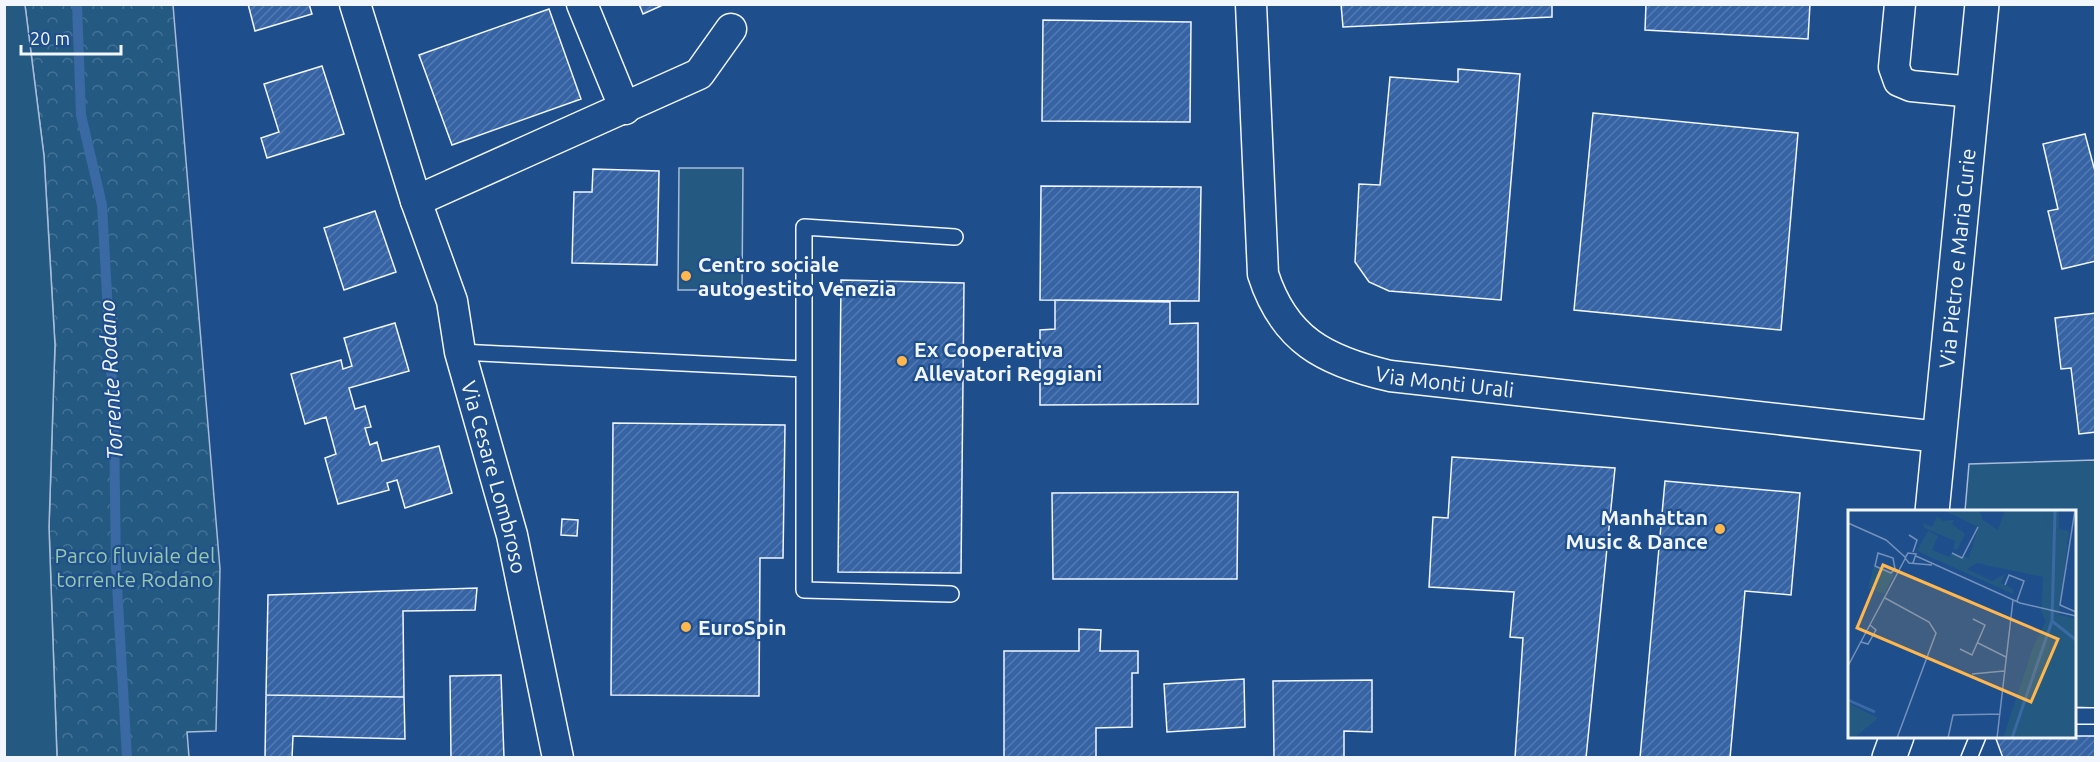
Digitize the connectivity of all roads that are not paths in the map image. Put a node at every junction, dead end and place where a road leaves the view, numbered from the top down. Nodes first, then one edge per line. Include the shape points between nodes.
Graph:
1 (355, 4) edge
2 (582, 4) edge
3 (1251, 4) edge
4 (1900, 4) edge
5 (1982, 4) edge
6 (731, 29) dead end
7 (1973, 92) junction
8 (625, 109) junction
9 (416, 201) junction
10 (955, 237) dead end
11 (460, 352) junction
12 (804, 369) junction
13 (1940, 437) junction
14 (1932, 510) edge
15 (951, 594) dead end
16 (2076, 716) edge
17 (2096, 716) edge
18 (1897, 738) edge
19 (1907, 738) edge
20 (1977, 738) edge
21 (558, 758) edge
22 (1889, 758) edge
23 (1905, 758) edge
24 (1969, 758) edge

1 - 9 street, Via Cesare Lombroso
2 - 8 street
3 - 13 street, Via Monti Urali via 1263,274 1271,300 1291,330 1323,354 1352,368 1390,376
4 - 7 street via 1894,67 1899,81 1911,86
5 - 7 main road, Via Pietro e Maria Curie
6 - 8 street via 699,74
7 - 13 main road, Via Pietro e Maria Curie
8 - 9 street
9 - 11 street, Via Cesare Lombroso via 452,301
10 - 12 lane via 804,226
11 - 12 lane
11 - 21 street, Via Cesare Lombroso via 512,535
12 - 15 lane via 804,590
13 - 14 main road, Via Pietro e Maria Curie
16 - 17 lane
18 - 22 main road
19 - 23 main road
20 - 24 lane

